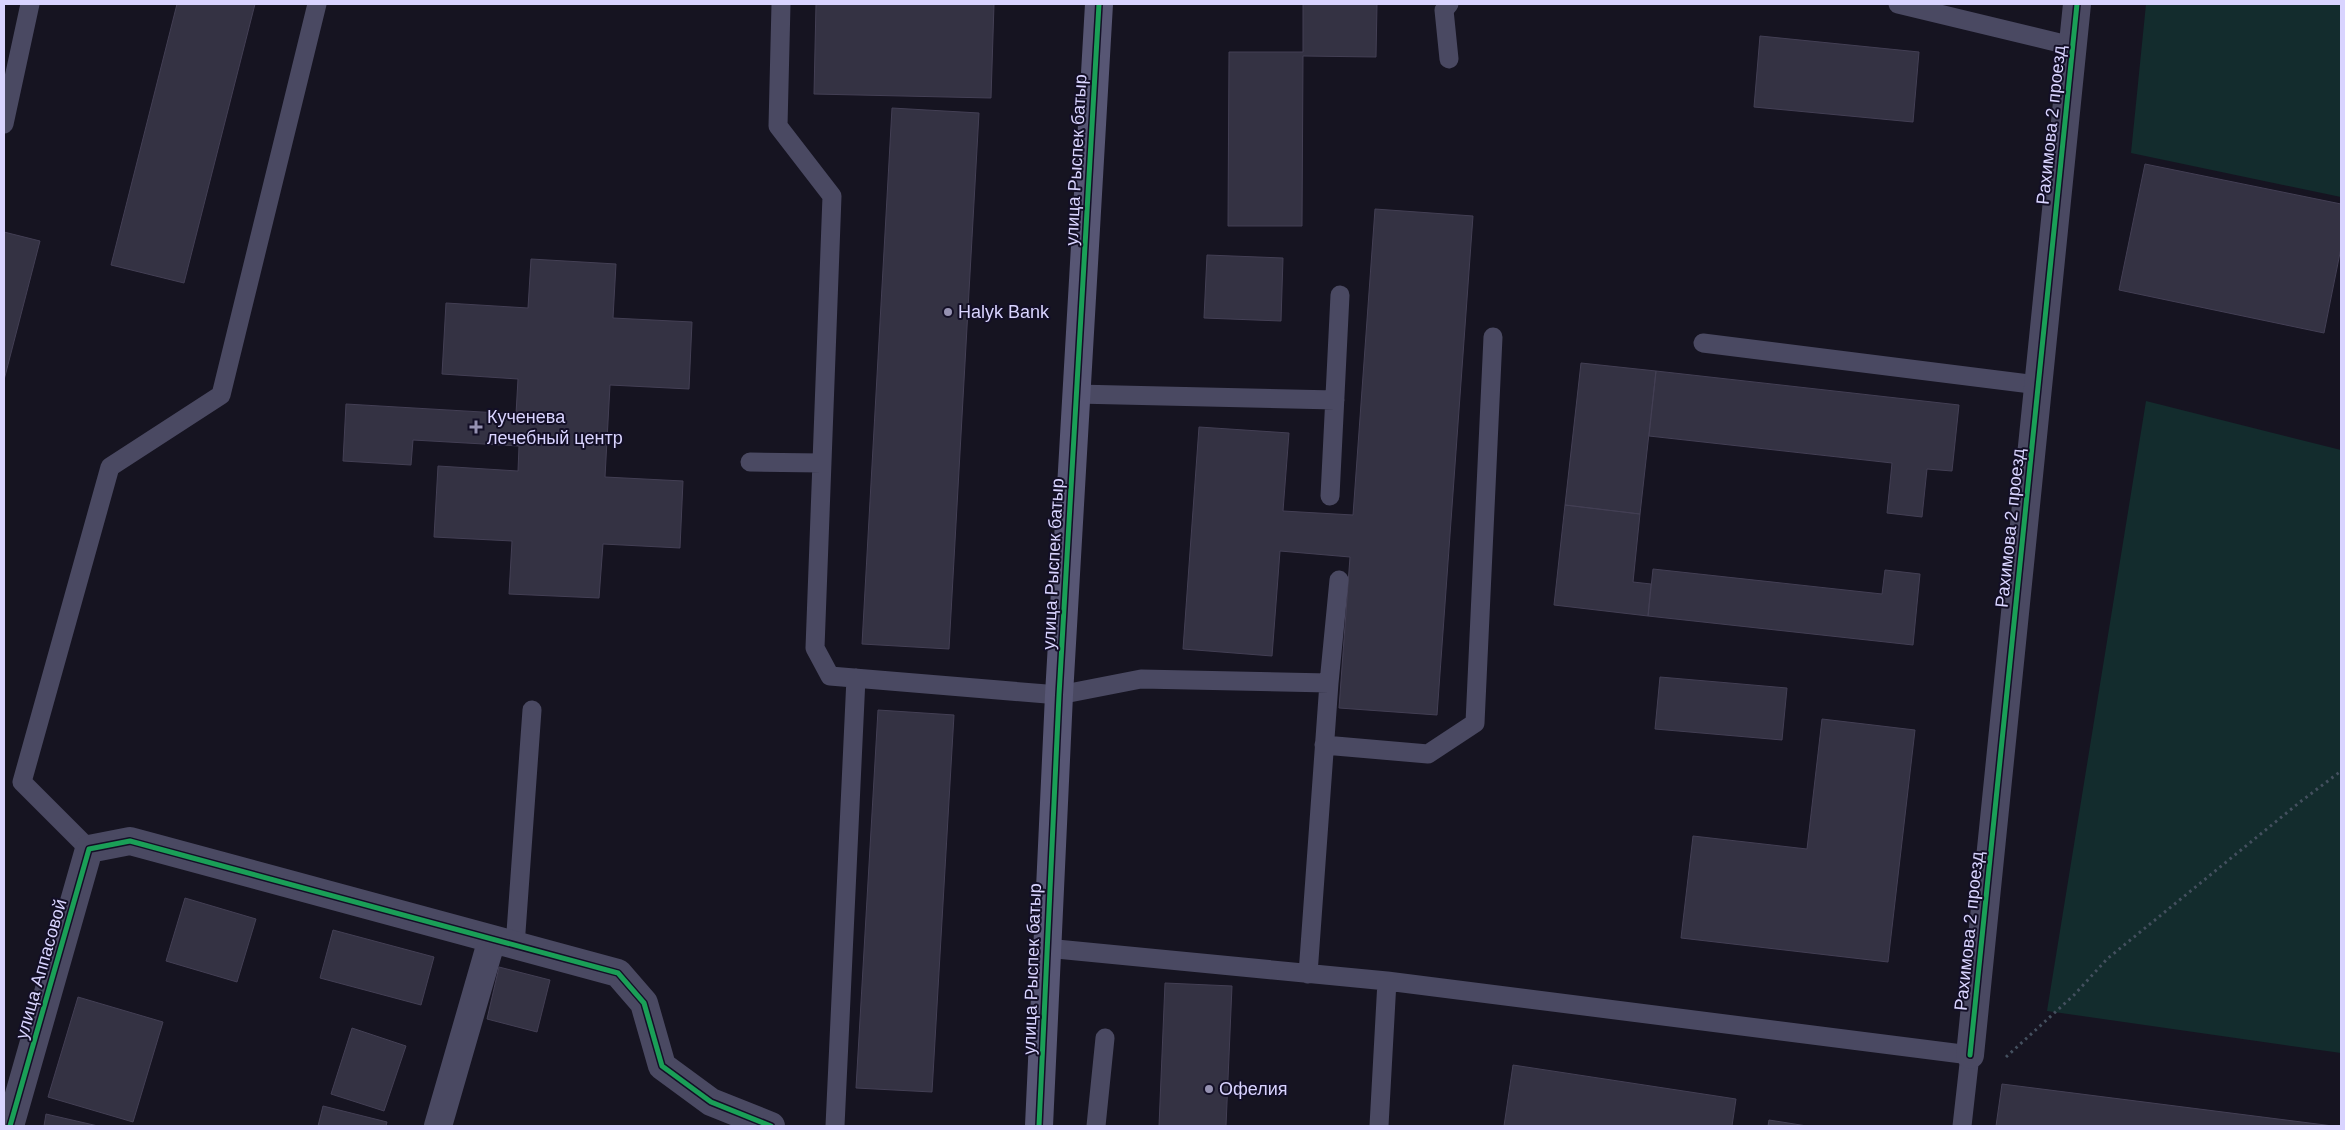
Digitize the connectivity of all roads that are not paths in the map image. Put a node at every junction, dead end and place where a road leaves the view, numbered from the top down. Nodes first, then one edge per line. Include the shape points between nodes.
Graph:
1 (30, 4) edge
2 (317, 4) edge
3 (781, 4) edge
4 (1099, 4) edge
5 (1449, 4) edge
6 (1898, 4) edge
7 (2077, 4) edge
8 (2072, 46) junction
9 (1449, 60) dead end
10 (4, 124) edge
11 (1340, 295) dead end
12 (1493, 337) dead end
13 (1703, 343) dead end
14 (2038, 385) junction
15 (1076, 394) junction
16 (1335, 400) junction
17 (750, 462) dead end
18 (822, 463) junction
19 (1330, 496) dead end
20 (1339, 580) dead end
21 (856, 678) junction
22 (1329, 683) junction
23 (1059, 695) junction
24 (532, 710) dead end
25 (1324, 745) junction
26 (89, 849) junction
27 (504, 942) junction
28 (1046, 948) junction
29 (1308, 974) junction
30 (1387, 981) junction
31 (1105, 1038) dead end
32 (1970, 1055) junction
33 (10, 1126) edge
34 (438, 1126) edge
35 (771, 1126) edge
36 (836, 1126) edge
37 (1039, 1126) edge
38 (1096, 1126) edge
39 (1379, 1126) edge
40 (1962, 1126) edge

1 - 10 lane
2 - 26 lane via 221,395 110,467 22,782
3 - 18 lane via 778,126 832,196
4 - 15 street, улица Рыспек батыр
5 - 9 lane via 1444,10
6 - 8 lane
7 - 8 street, Рахимова 2 проезд
8 - 14 street, Рахимова 2 проезд
11 - 16 lane
12 - 25 lane via 1475,723 1428,754
13 - 14 lane
14 - 32 street, Рахимова 2 проезд
15 - 16 lane
15 - 23 street, улица Рыспек батыр
16 - 19 lane
17 - 18 lane
18 - 21 lane via 815,648 830,676
20 - 22 lane
21 - 23 lane
21 - 36 lane
22 - 23 lane via 1141,679
22 - 25 lane
23 - 28 street, улица Рыспек батыр
24 - 27 lane
25 - 29 lane
26 - 27 street via 130,841
26 - 33 street, улица Аппасовой
27 - 34 street
27 - 35 street via 618,973 644,1003 662,1066 711,1102
28 - 29 lane
28 - 37 street, улица Рыспек батыр
29 - 30 lane
30 - 32 lane
30 - 39 lane
31 - 38 lane
32 - 40 lane

